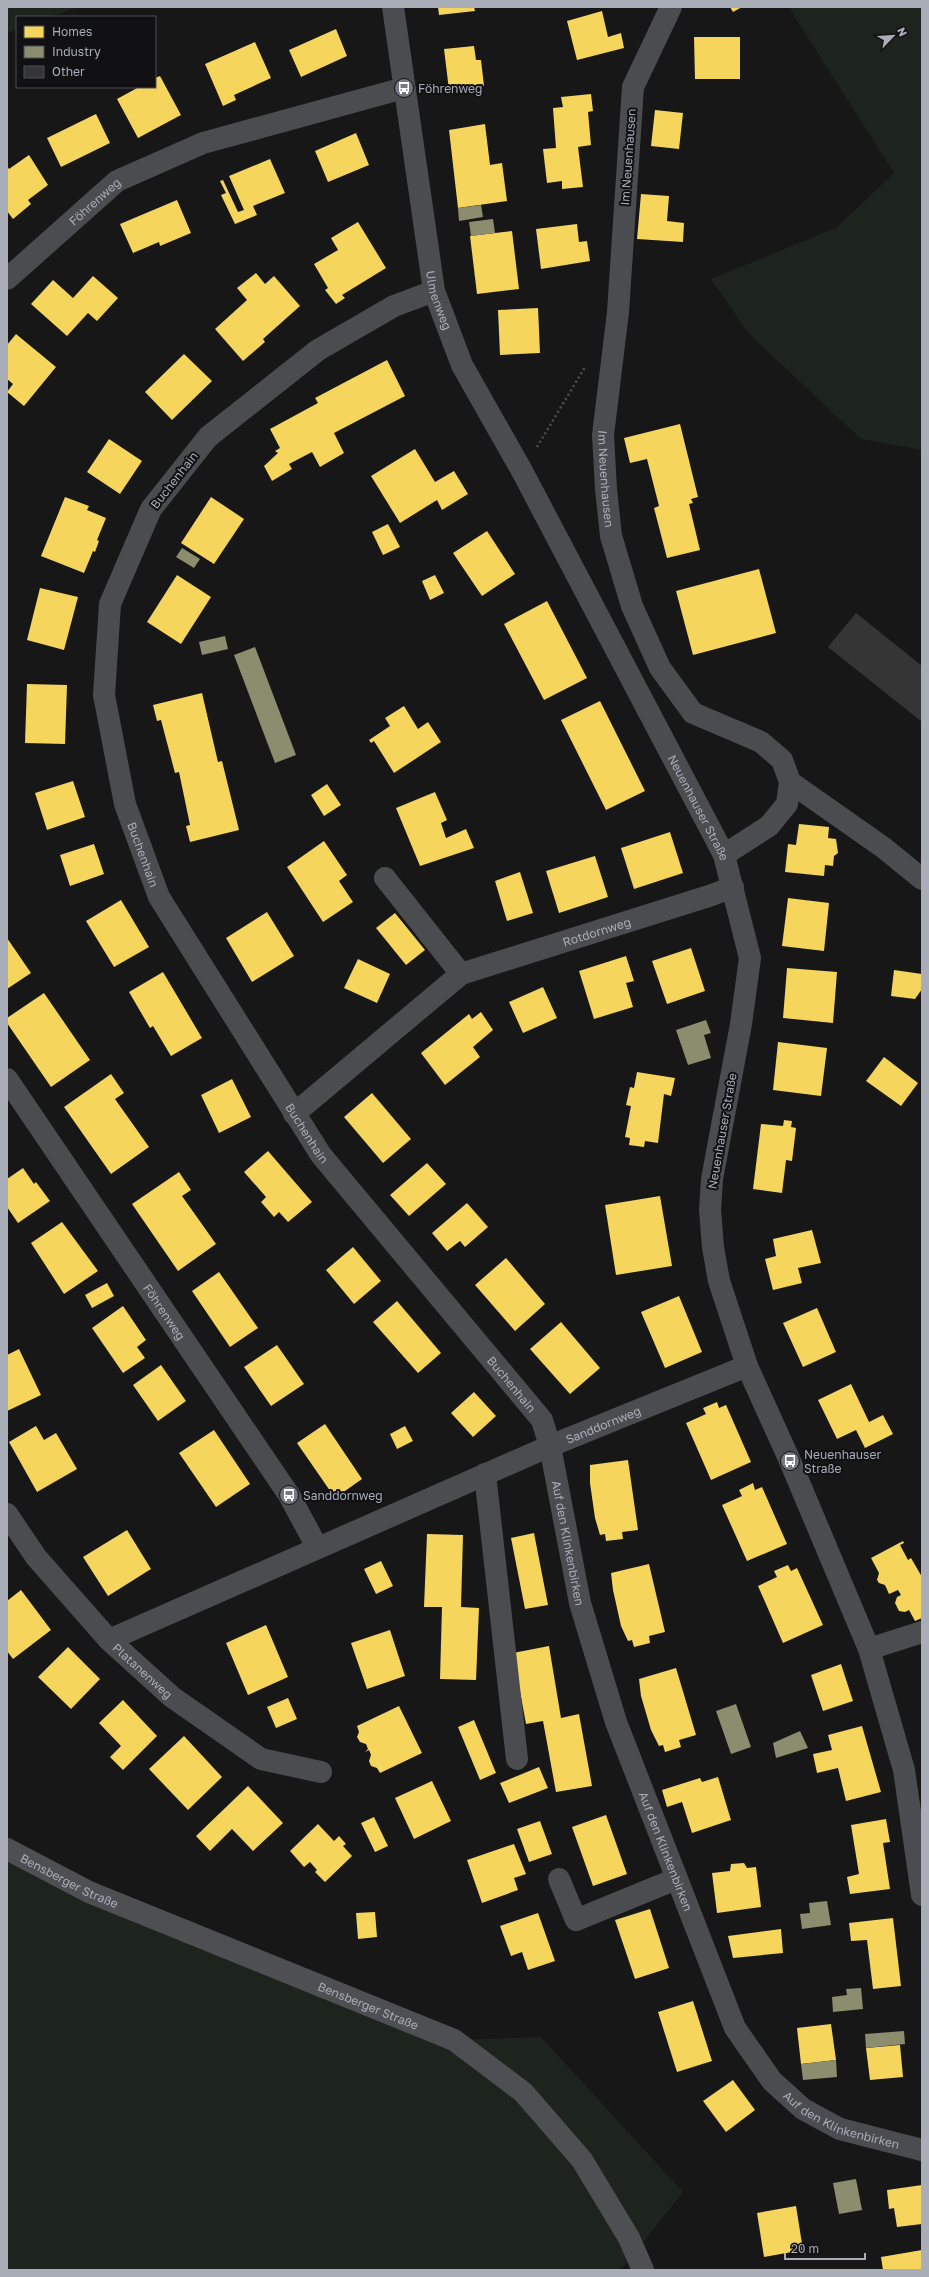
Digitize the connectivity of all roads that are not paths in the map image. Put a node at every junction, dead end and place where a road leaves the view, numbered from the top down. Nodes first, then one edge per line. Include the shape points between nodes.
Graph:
1 (393, 7) edge
2 (671, 7) edge
3 (404, 88) junction
4 (7, 280) edge
5 (434, 290) junction
6 (572, 565) joint
7 (790, 782) junction
8 (724, 855) junction
9 (385, 878) dead end
10 (922, 879) edge
11 (733, 887) junction
12 (461, 974) junction
13 (7, 1079) edge
14 (294, 1114) junction
15 (747, 1366) junction
16 (550, 1446) junction
17 (485, 1474) junction
18 (7, 1514) edge
19 (317, 1547) junction
20 (922, 1632) edge
21 (109, 1640) junction
22 (869, 1649) junction
23 (518, 1759) dead end
24 (321, 1772) dead end
25 (7, 1849) edge
26 (919, 1855) edge
27 (559, 1879) dead end
28 (676, 1879) junction
29 (922, 1895) edge
30 (922, 2150) edge
31 (643, 2270) edge

1 - 3 street, Ulmenweg
2 - 7 street, Im Neuenhausen via 633,87 618,312 603,435 611,536 632,606 660,668 693,713 761,742 782,760
3 - 4 street, Föhrenweg via 203,143 117,181
3 - 5 street, Ulmenweg
5 - 6 street, Ulmenweg via 462,365
5 - 14 street, Buchenhain via 394,306 318,350 208,437 151,509 110,604 104,695 125,804 159,897
6 - 8 street, Neuenhauser Straße
7 - 8 street, Im Neuenhausen via 787,804 769,826
7 - 10 street via 884,848
8 - 11 street, Neuenhauser Straße
9 - 12 street
11 - 12 street, Rotdornweg
11 - 15 street, Neuenhauser Straße via 750,958 741,1024 712,1178 710,1210 712,1247 719,1281
12 - 14 street, Rotdornweg
13 - 19 street, Föhrenweg via 289,1495
14 - 16 street, Buchenhain via 321,1154 542,1420
15 - 16 street, Sanddornweg
15 - 22 street, Neuenhauser Straße
16 - 17 street, Sanddornweg
16 - 28 street, Auf den Klinkenbirken via 580,1603 616,1722
17 - 19 street, Sanddornweg
17 - 23 street
18 - 21 street, Platanenweg via 36,1557
19 - 21 street, Sanddornweg
20 - 22 street
21 - 24 street, Platanenweg via 172,1697 261,1759
22 - 26 street, Neuenhauser Straße via 904,1770
25 - 31 main road, Bensberger Straße via 89,1892 454,2040 523,2092 582,2160 629,2238
26 - 29 street, Neuenhauser Straße
27 - 28 street via 576,1920
28 - 30 street, Auf den Klinkenbirken via 735,2028 772,2081 803,2109 840,2129

